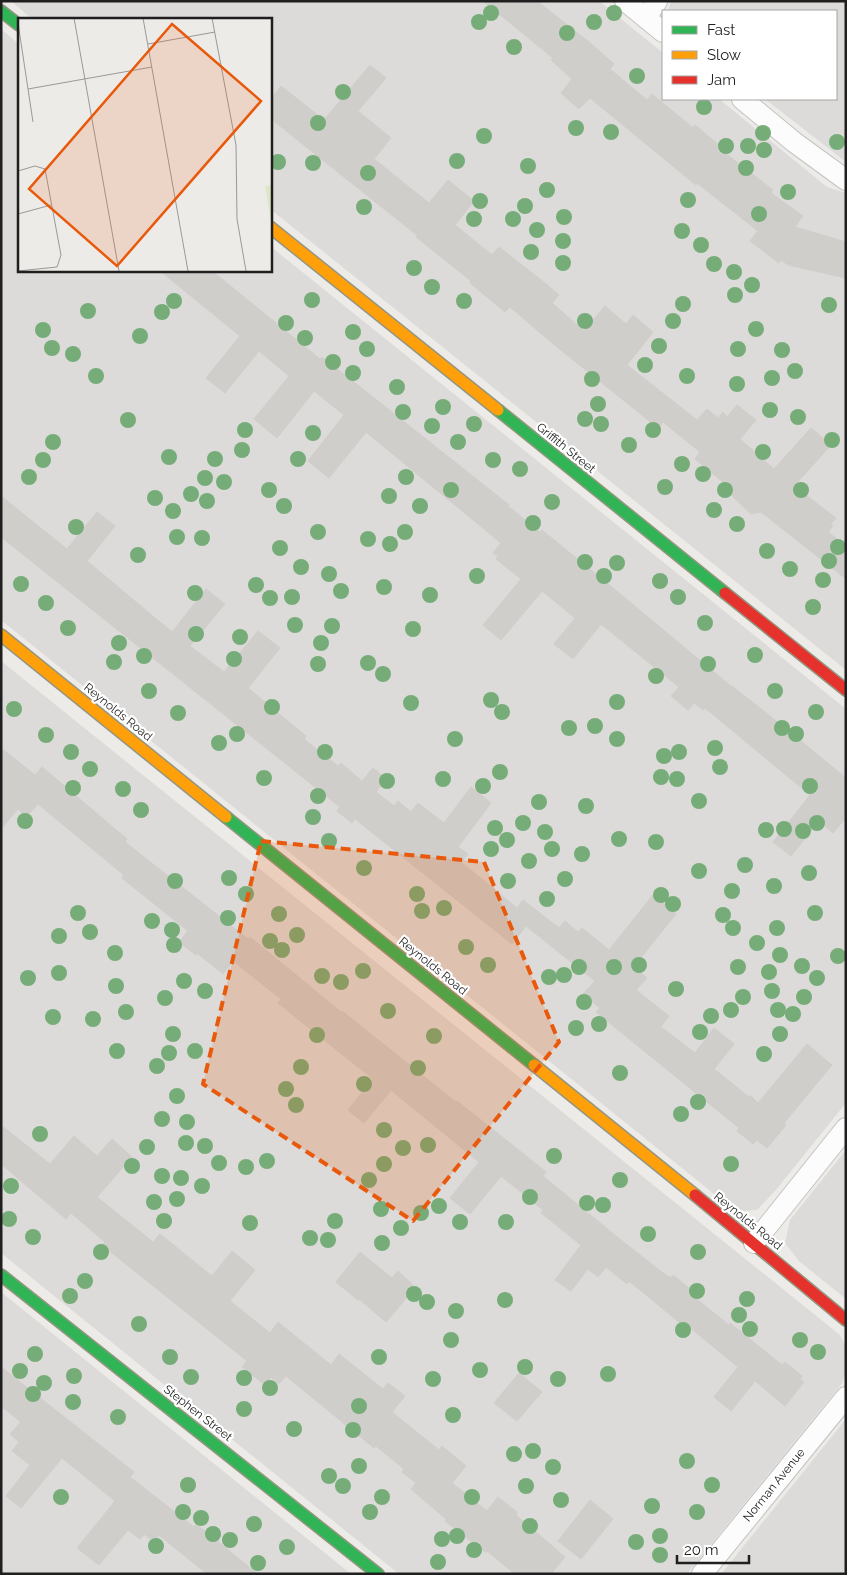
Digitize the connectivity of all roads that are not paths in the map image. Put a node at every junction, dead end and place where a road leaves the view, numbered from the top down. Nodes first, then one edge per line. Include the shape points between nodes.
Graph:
1 (625, 1) edge
2 (1, 10) edge
3 (652, 10) edge
4 (18, 24) edge
5 (662, 30) edge
6 (743, 100) edge
7 (846, 180) edge
8 (271, 228) edge
9 (1, 636) edge
10 (846, 690) edge
11 (846, 1128) edge
12 (754, 1243) junction
13 (1, 1274) edge
14 (846, 1320) edge
15 (846, 1397) edge
16 (378, 1574) edge
17 (702, 1574) edge

1 - 3 street
2 - 4 street
3 - 5 street
6 - 7 street
8 - 10 street, Griffith Street
9 - 12 street, Reynolds Road
11 - 12 street
12 - 14 street, Reynolds Road
13 - 16 street, Stephen Street
15 - 17 street, Norman Avenue

